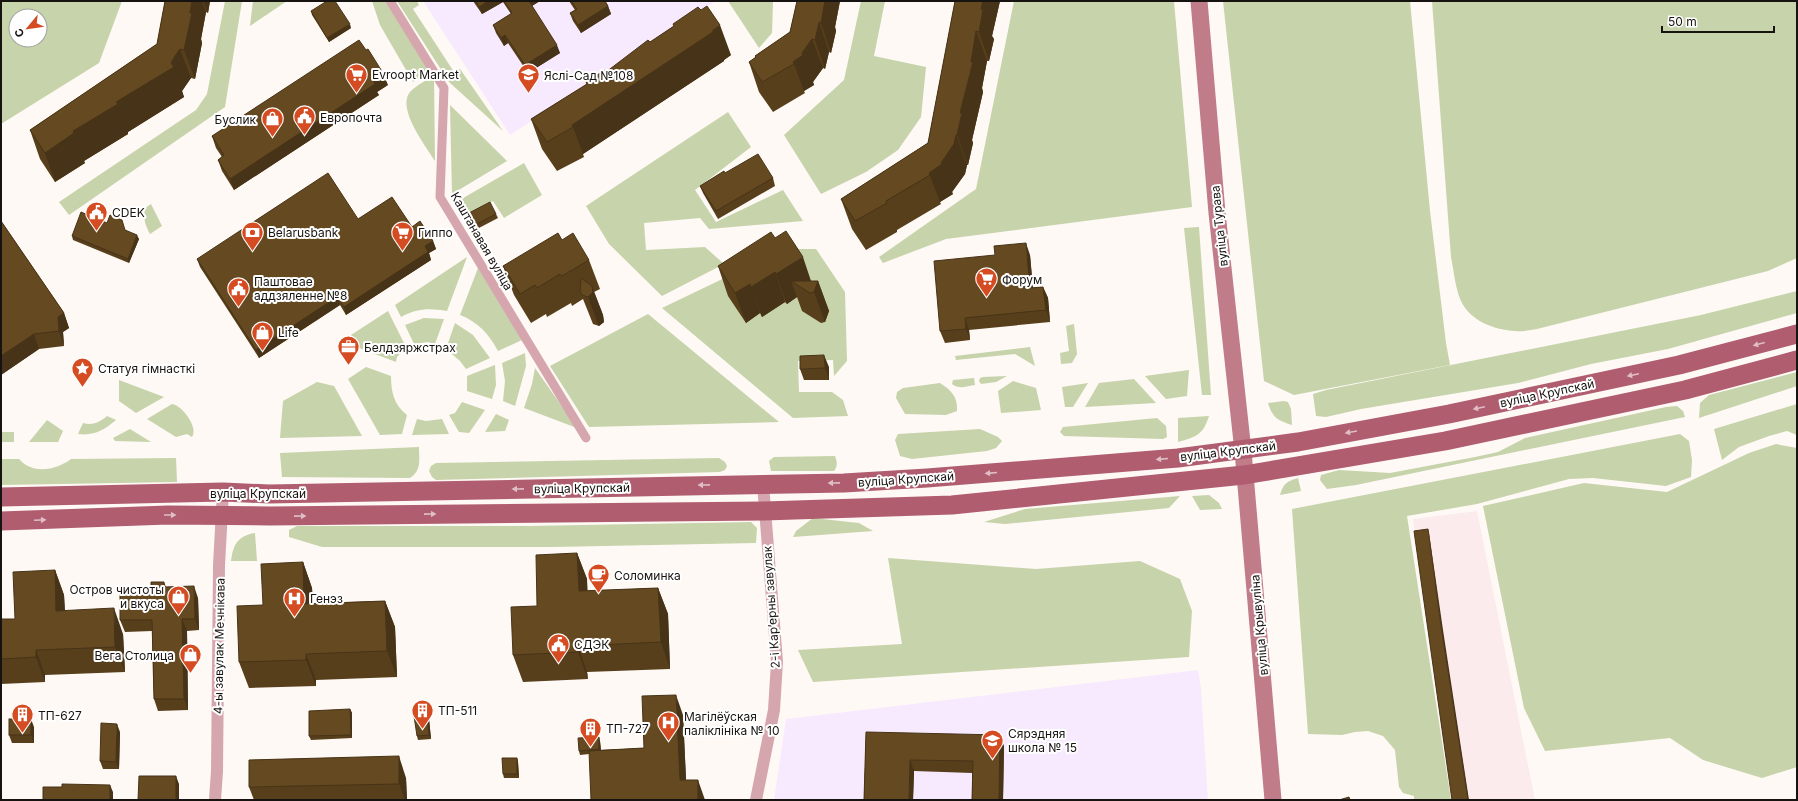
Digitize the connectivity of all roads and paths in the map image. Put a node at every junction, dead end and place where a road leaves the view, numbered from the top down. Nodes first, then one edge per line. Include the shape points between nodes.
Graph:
1 (390, 1) edge
2 (1199, 1) edge
3 (1797, 334) edge
4 (1797, 360) edge
5 (586, 438) dead end
6 (1243, 451) junction
7 (1244, 475) junction
8 (763, 484) junction
9 (223, 492) junction
10 (1, 496) edge
11 (764, 511) junction
12 (222, 514) junction
13 (1, 521) edge
14 (215, 800) edge
15 (756, 800) edge
16 (1273, 800) edge

1 - 5 street, Каштанавая вуліца via 444,88 440,197
2 - 6 main road, вуліца Турава via 1217,213
3 -> 6 main road, вуліца Крупскай via 1679,365 1456,413
4 - 7 main road, вуліца Крупскай via 1685,390 1445,441
6 - 7 main road, вуліца Крывуліна
6 -> 8 main road, вуліца Крупскай via 927,478
7 - 11 main road, вуліца Крупскай via 952,505
7 - 16 main road, вуліца Крывуліна via 1264,675
8 -> 9 main road, вуліца Крупскай via 268,494
8 - 11 street, 2-і Карʼерны завулак
9 - 10 main road, вуліца Крупскай
9 - 12 street, 4-ы завулак Мечнікава
12 -> 11 main road, вуліца Крупскай via 270,516
11 - 15 street, 2-і Карʼерны завулак via 777,662 774,710
13 -> 12 main road, вуліца Крупскай
12 - 14 street, 4-ы завулак Мечнікава

